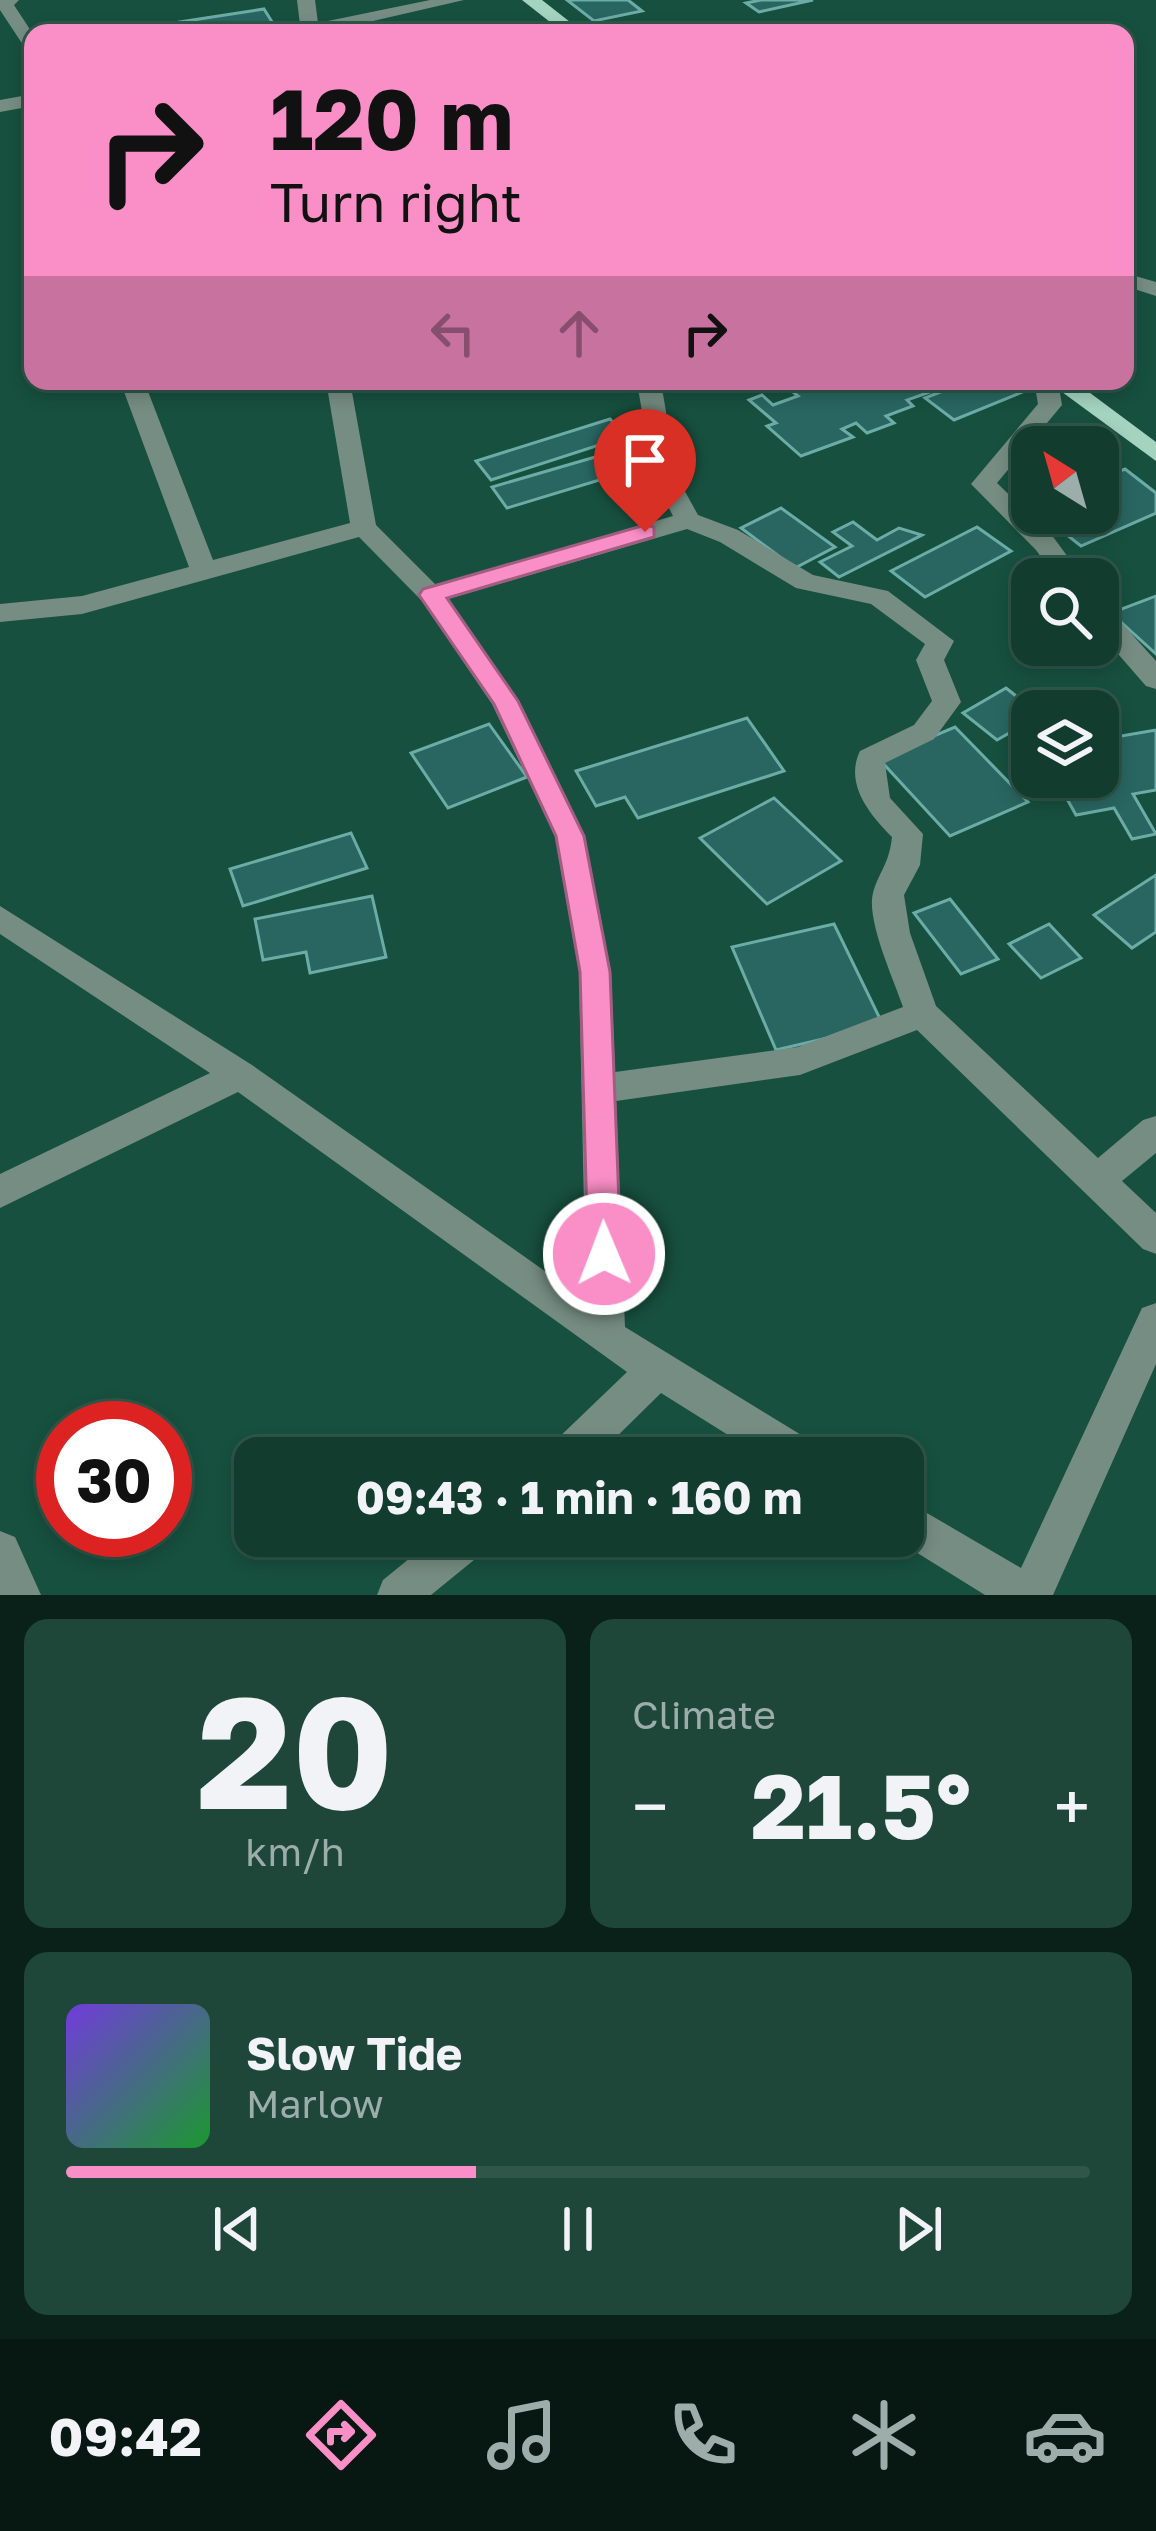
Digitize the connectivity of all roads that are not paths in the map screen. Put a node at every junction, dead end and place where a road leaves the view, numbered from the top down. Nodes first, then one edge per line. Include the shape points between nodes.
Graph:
1 (455, 0) edge
2 (531, 0) edge
3 (5, 1) edge
4 (346, 24) edge
5 (563, 24) edge
6 (24, 32) edge
7 (135, 390) edge
8 (340, 390) edge
9 (649, 390) edge
10 (1048, 390) edge
11 (1071, 390) edge
12 (1156, 454) edge
13 (688, 520) junction
14 (364, 527) junction
15 (1055, 558) edge
16 (203, 572) junction
17 (431, 595) junction
18 (0, 614) edge
19 (1119, 638) edge
20 (1156, 679) edge
21 (0, 918) edge
22 (922, 1015) junction
23 (240, 1075) junction
24 (602, 1088) junction
25 (1156, 1131) edge
26 (1097, 1181) junction
27 (0, 1192) edge
28 (1156, 1237) edge
29 (1156, 1322) edge
30 (606, 1337) junction
31 (658, 1369) junction
32 (588, 1437) edge
33 (768, 1437) edge
34 (924, 1533) edge
35 (0, 1552) edge
36 (444, 1557) edge
37 (20, 1595) edge
38 (398, 1595) edge
39 (1028, 1595) edge

1 - 4 street
2 - 5 main road
3 - 6 street
7 - 16 street
8 - 14 street
9 - 13 street via 665,476
10 - 15 street via 1050,405 982,484
11 - 12 main road
13 - 17 street
13 - 22 street via 806,582 879,597 940,640 930,660 947,702 924,732 870,758 877,802 908,834 888,895
14 - 16 street
14 - 17 street
16 - 18 street via 82,604
17 - 24 street via 506,701 570,836 595,972
19 - 20 street
21 - 23 street
22 - 24 street via 800,1061
22 - 26 street
23 - 27 street
23 - 30 street
24 - 30 street
25 - 26 street
26 - 28 street
29 - 39 street
30 - 31 street
31 - 32 street
31 - 33 street
34 - 39 street
35 - 37 street
36 - 38 street

